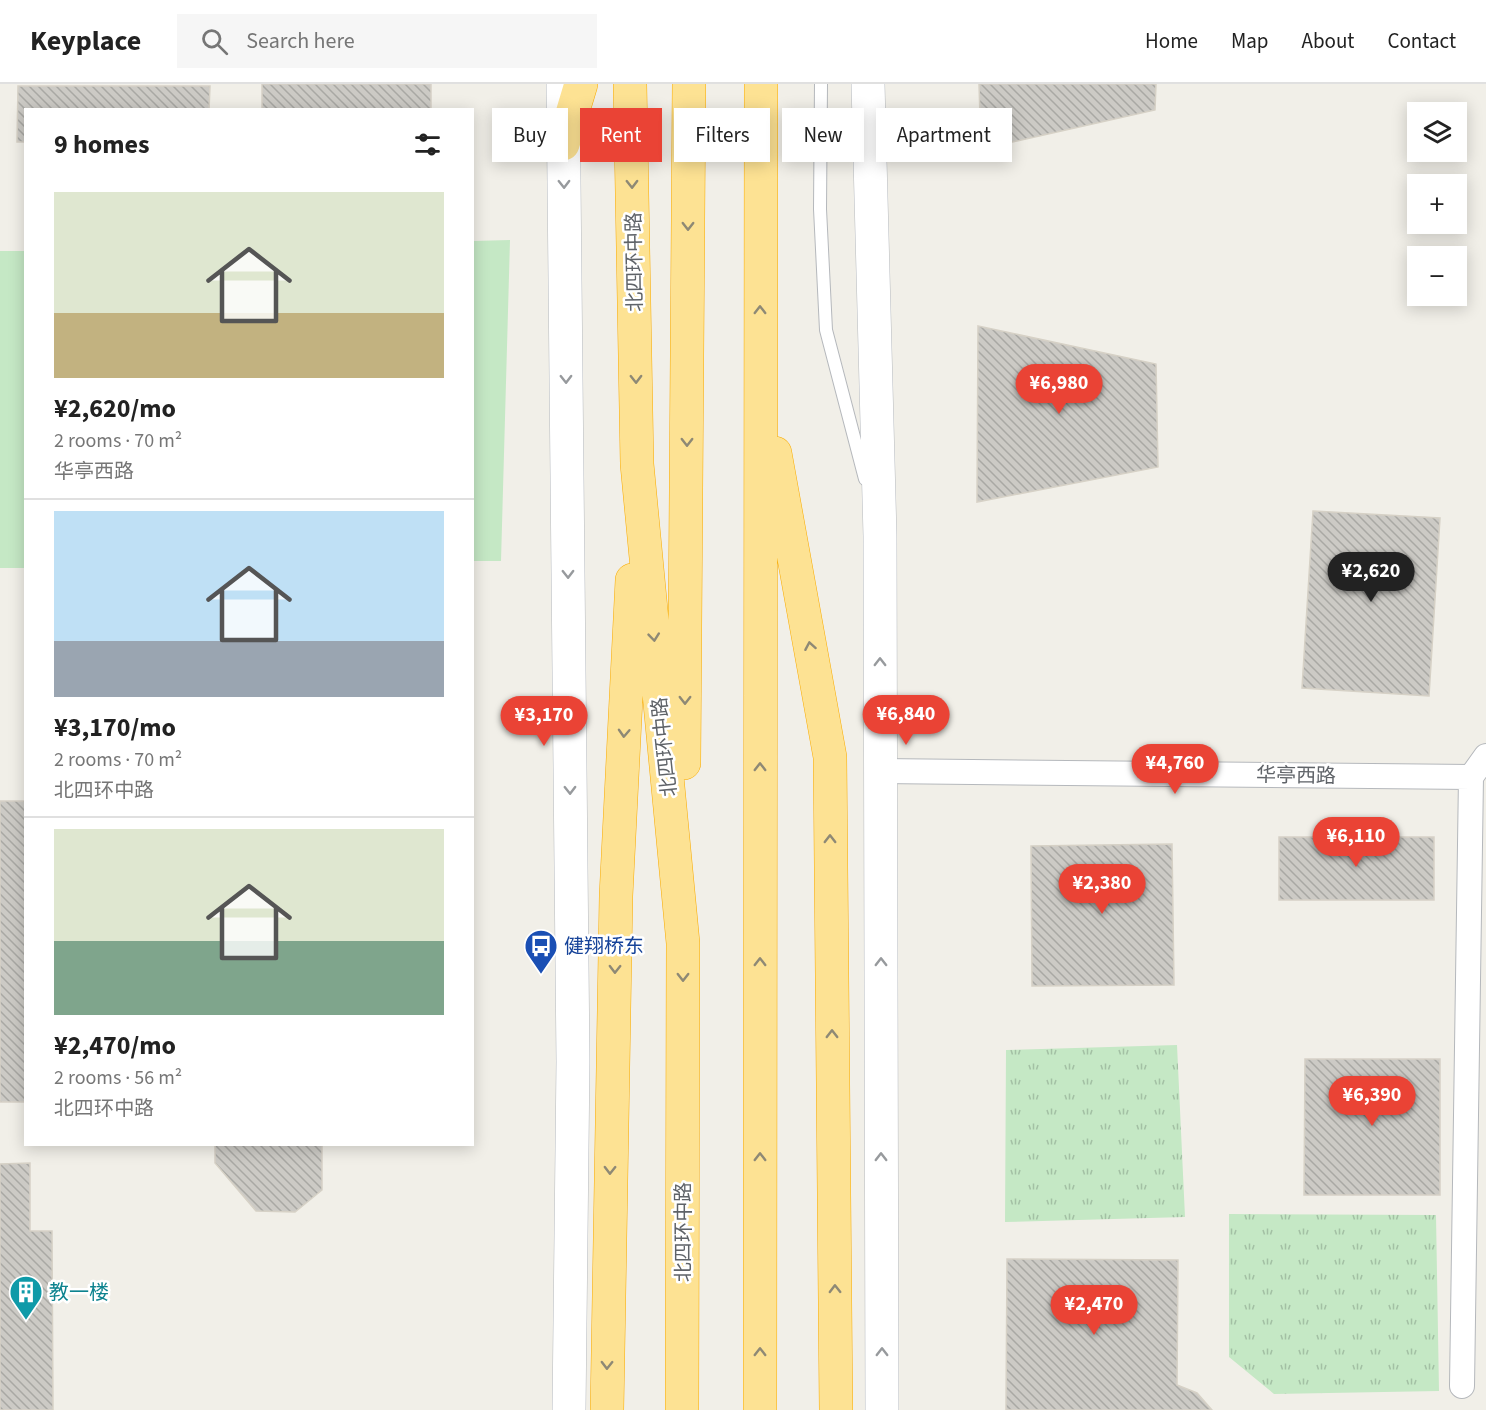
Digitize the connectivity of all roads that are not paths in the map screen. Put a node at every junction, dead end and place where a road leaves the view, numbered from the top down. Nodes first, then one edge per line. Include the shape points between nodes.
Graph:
1 (563, 84) edge
2 (581, 84) edge
3 (630, 84) edge
4 (689, 84) edge
5 (761, 84) edge
6 (821, 84) edge
7 (868, 84) edge
8 (563, 108) edge
9 (568, 127) edge
10 (563, 162) edge
11 (760, 368) junction
12 (637, 464) junction
13 (880, 536) junction
14 (1486, 756) edge
15 (880, 771) junction
16 (1471, 777) junction
17 (683, 943) junction
18 (1462, 1386) dead end
19 (569, 1410) edge
20 (607, 1410) edge
21 (682, 1410) edge
22 (760, 1410) edge
23 (836, 1410) edge
24 (882, 1410) edge

1 - 8 street
2 - 9 highway
3 -> 12 highway, 北四环中路
4 -> 17 highway
11 -> 5 highway
6 - 13 lane via 820,209 826,330
7 - 13 street
10 -> 19 street via 573,1061
22 -> 11 highway
23 -> 11 highway via 830,757
12 -> 17 highway, 北四环中路
12 -> 20 highway via 617,884
15 -> 13 street
14 - 16 street
15 - 16 street, 华亭西路
24 -> 15 street
16 - 18 street
17 -> 21 highway, 北四环中路

